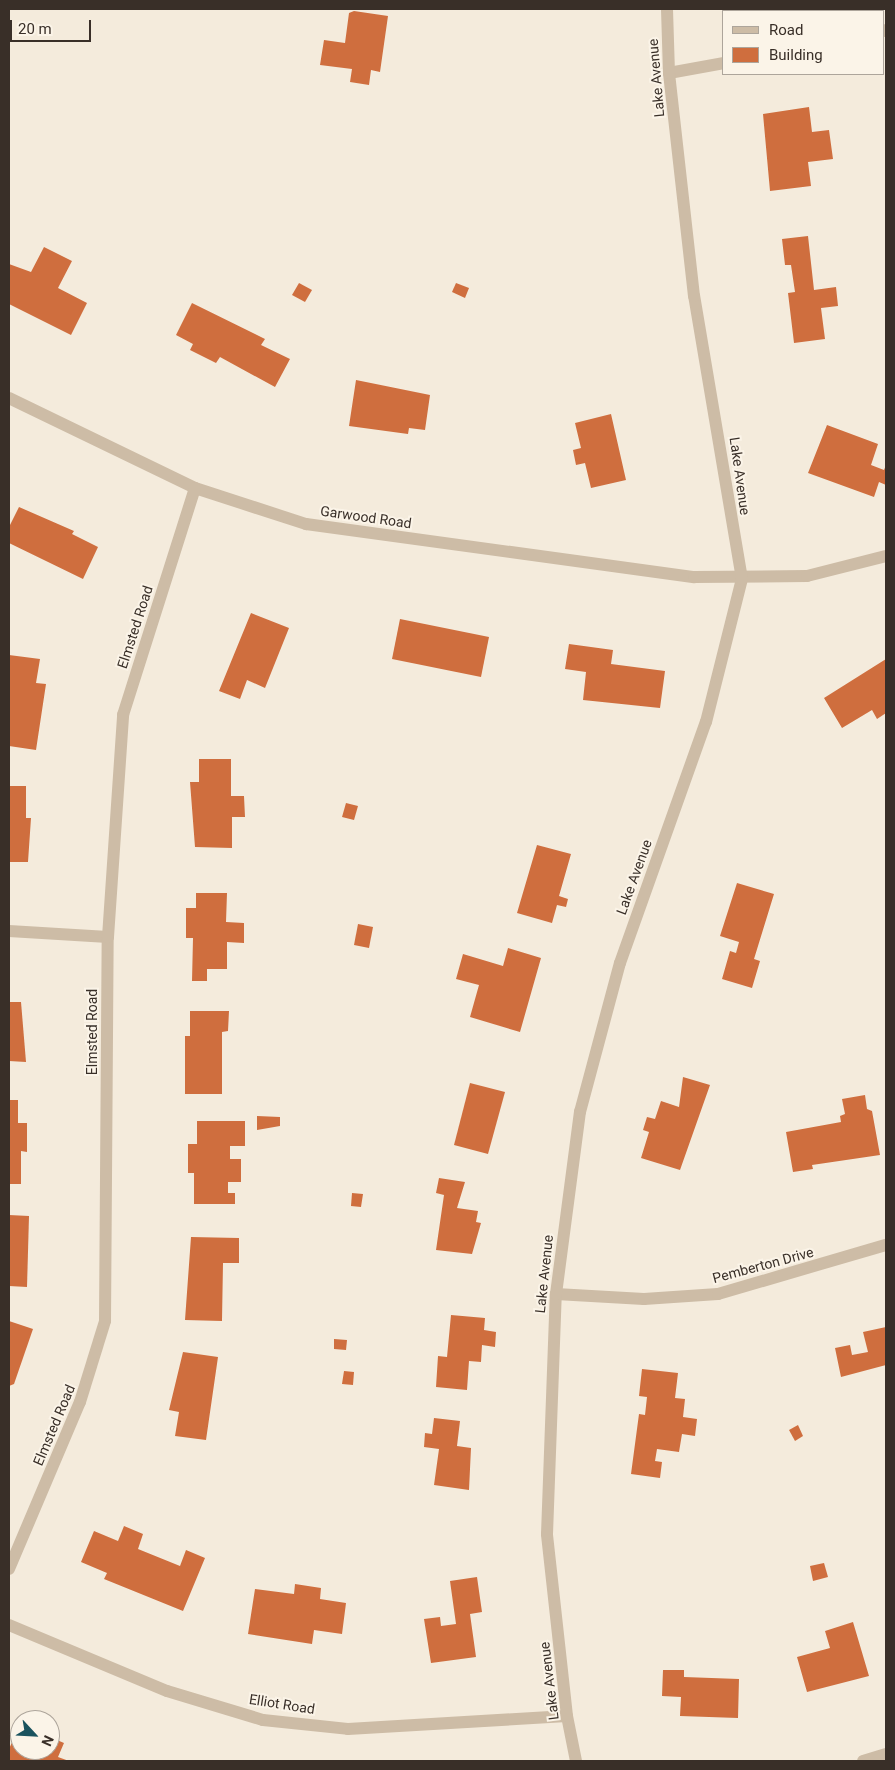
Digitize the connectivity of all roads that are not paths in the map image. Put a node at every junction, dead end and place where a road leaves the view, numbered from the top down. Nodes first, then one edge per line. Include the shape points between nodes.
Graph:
1 (666, 9) edge
2 (722, 62) edge
3 (669, 73) junction
4 (9, 398) edge
5 (195, 488) junction
6 (886, 556) edge
7 (742, 579) junction
8 (9, 931) edge
9 (108, 937) junction
10 (886, 1245) edge
11 (556, 1294) junction
12 (9, 1569) edge
13 (9, 1625) edge
14 (567, 1716) junction
15 (886, 1754) edge
16 (576, 1761) edge
17 (864, 1761) edge

1 - 3 street, Lake Avenue
2 - 3 street
3 - 7 street, Lake Avenue via 694,296
4 - 5 street, Garwood Road
5 - 7 street, Garwood Road via 306,524 694,577
5 - 9 street, Elmsted Road via 123,715
6 - 7 street, Garwood Road via 807,576
7 - 11 street, Lake Avenue via 706,722 620,964 580,1112
8 - 9 street
9 - 12 street, Elmsted Road via 105,1321 80,1402
10 - 11 street, Pemberton Drive via 718,1294 644,1299
11 - 14 street, Lake Avenue via 547,1534
13 - 14 street, Elliot Road via 167,1691 263,1720 348,1728
14 - 16 street, Lake Avenue
15 - 17 street

